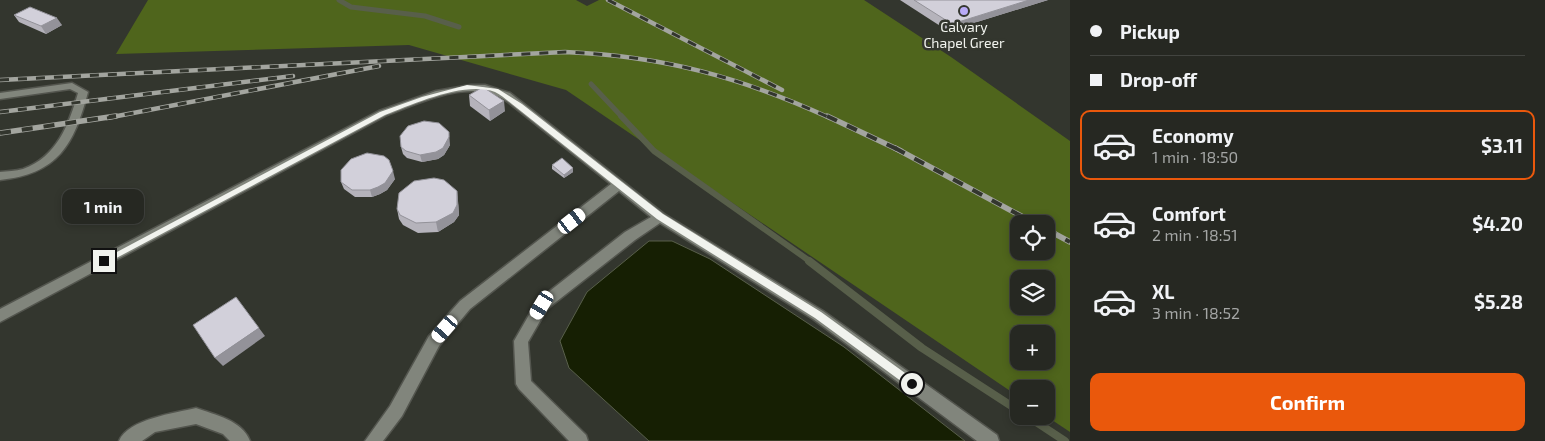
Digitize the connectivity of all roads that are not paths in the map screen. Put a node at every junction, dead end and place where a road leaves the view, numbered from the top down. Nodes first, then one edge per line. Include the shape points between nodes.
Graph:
1 (0, 96) edge
2 (0, 176) edge
3 (618, 185) junction
4 (660, 216) junction
5 (0, 316) edge
6 (127, 441) edge
7 (242, 441) edge
8 (374, 441) edge
9 (580, 441) edge
10 (991, 441) edge

1 - 2 lane via 72,86 83,92 68,137 55,155 27,172
3 - 4 lane
3 - 5 lane via 496,90 467,88 424,98 383,113
3 - 8 lane via 465,305 434,341 396,411
4 - 9 lane via 542,305 521,341 524,384
4 - 10 lane via 818,315
6 - 7 lane via 152,425 196,416 228,428

